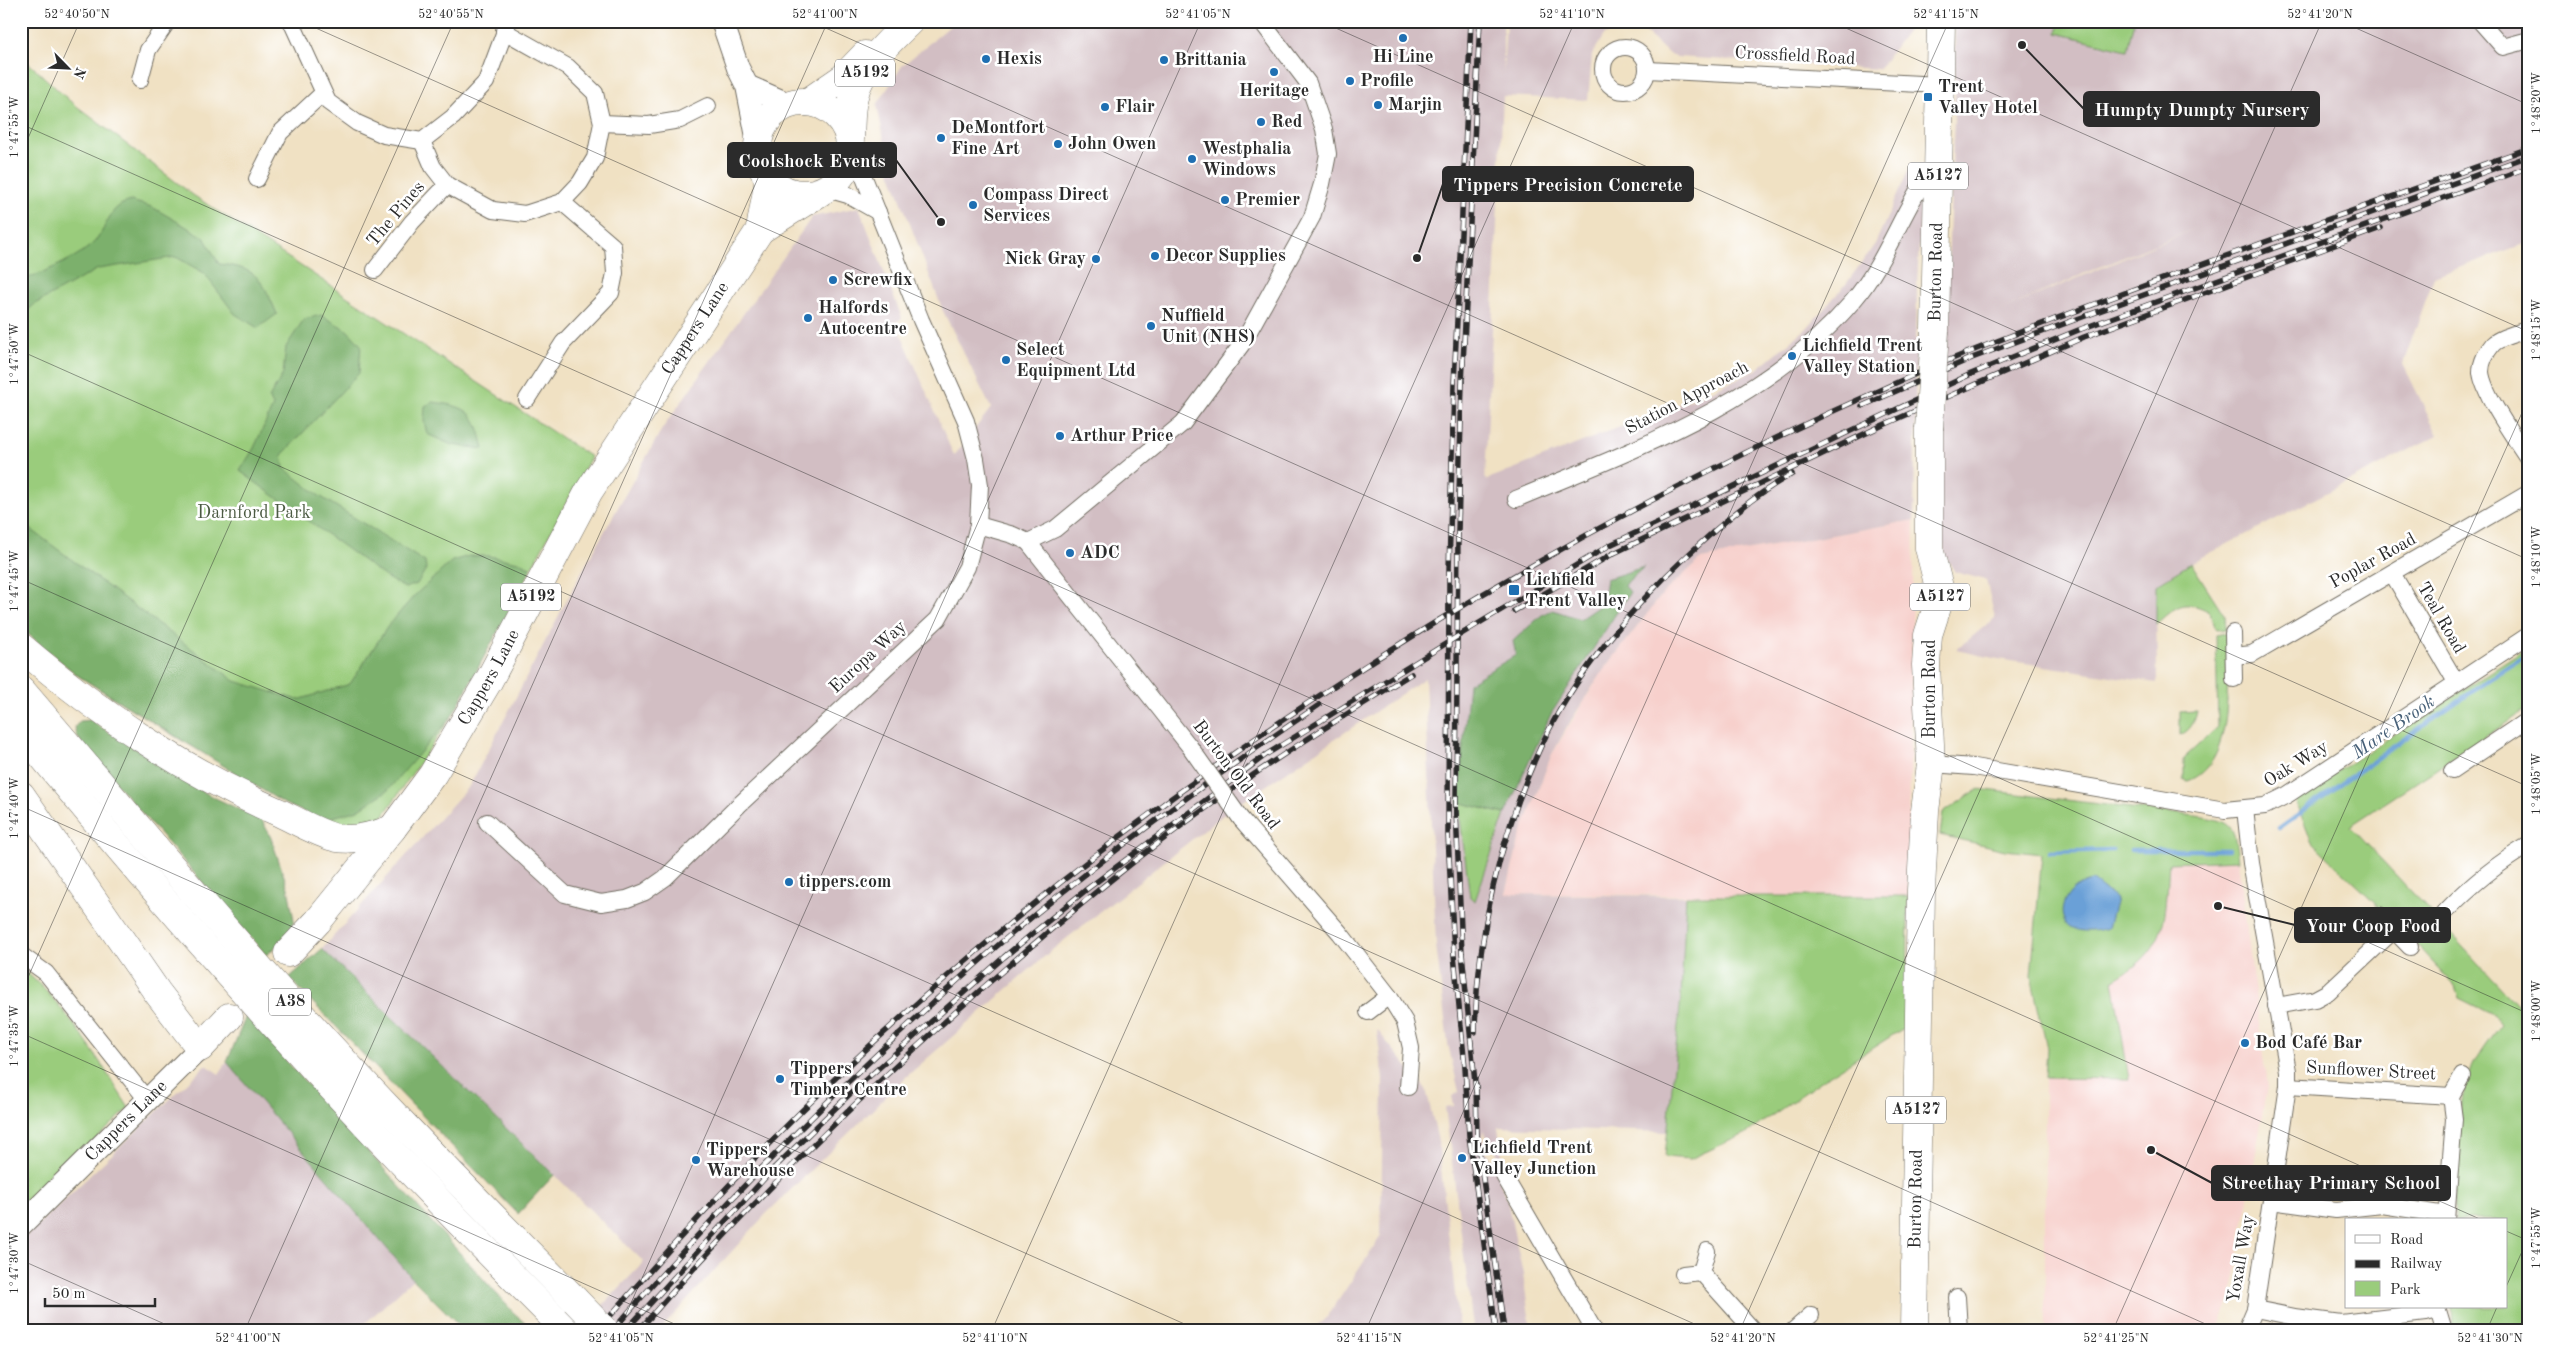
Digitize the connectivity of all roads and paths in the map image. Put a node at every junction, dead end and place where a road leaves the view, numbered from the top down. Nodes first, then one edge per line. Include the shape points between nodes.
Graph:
1 (168, 21) edge
2 (291, 21) edge
3 (722, 21) edge
4 (902, 21) edge
5 (910, 21) edge
6 (1261, 21) edge
7 (1941, 21) edge
8 (2480, 21) edge
9 (506, 26) edge
10 (2529, 40) edge
11 (1648, 70) dead end
12 (140, 80) dead end
13 (1940, 85) junction
14 (747, 86) junction
15 (323, 93) junction
16 (798, 103) junction
17 (708, 106) dead end
18 (602, 122) junction
19 (422, 141) junction
20 (758, 142) junction
21 (850, 142) junction
22 (257, 179) dead end
23 (769, 179) junction
24 (1938, 184) junction
25 (447, 185) junction
26 (825, 190) junction
27 (562, 202) junction
28 (878, 212) junction
29 (760, 230) junction
30 (375, 270) dead end
31 (2529, 330) edge
32 (527, 398) dead end
33 (2529, 460) edge
34 (2529, 493) edge
35 (1516, 499) dead end
36 (978, 525) junction
37 (1028, 542) junction
38 (2392, 573) junction
39 (2233, 633) dead end
40 (2529, 635) edge
41 (21, 647) edge
42 (2234, 656) junction
43 (2234, 679) dead end
44 (2456, 682) junction
45 (21, 690) edge
46 (2529, 719) edge
47 (21, 730) edge
48 (1931, 764) junction
49 (2452, 771) dead end
50 (21, 796) edge
51 (2245, 809) junction
52 (487, 822) dead end
53 (392, 829) junction
54 (337, 838) junction
55 (2529, 845) edge
56 (352, 879) junction
57 (2445, 912) dead end
58 (2379, 915) dead end
59 (2394, 930) junction
60 (2410, 948) dead end
61 (288, 953) dead end
62 (21, 954) edge
63 (1389, 996) junction
64 (2276, 1006) junction
65 (1368, 1012) dead end
66 (229, 1017) dead end
67 (200, 1048) junction
68 (2462, 1076) dead end
69 (1408, 1086) dead end
70 (2288, 1086) junction
71 (2451, 1096) junction
72 (148, 1101) junction
73 (1504, 1176) dead end
74 (2271, 1201) junction
75 (2446, 1217) edge
76 (21, 1225) edge
77 (1707, 1251) dead end
78 (1701, 1272) junction
79 (1683, 1274) dead end
80 (1953, 1304) dead end
81 (2436, 1308) edge
82 (2255, 1309) junction
83 (1811, 1315) dead end
84 (2359, 1325) edge
85 (562, 1326) edge
86 (604, 1330) edge
87 (1594, 1330) edge
88 (1753, 1330) edge
89 (1794, 1330) edge
90 (1914, 1330) edge
91 (1959, 1330) edge
92 (2246, 1330) edge
93 (2444, 1330) edge

1 - 12 street via 148,50
2 - 15 street
3 - 14 street
4 - 16 highway, A5192 via 877,42 844,78
5 - 21 highway, A5192 via 882,49 861,80 854,95
6 - 37 street via 1308,84 1324,129 1328,154 1312,216 1242,344 1183,423 1054,530
7 - 13 highway, Burton Road / A5127
8 - 10 street via 2503,47
9 - 18 street, The Pines via 568,67 595,94
9 - 19 street via 486,82 453,118
11 - 13 street, Crossfield Road
13 - 24 highway, Burton Road / A5127
14 - 16 street
14 - 20 street
15 - 19 street via 328,102 358,123 384,135
15 - 22 street via 280,133
16 - 20 highway via 777,110 768,119
16 - 21 highway via 823,105 835,113 845,125
17 - 18 street via 680,120 649,125
18 - 27 street, The Pines via 595,158 580,183
19 - 25 street, The Pines via 432,167
20 - 23 highway via 759,159
21 - 26 highway via 850,158 845,170
21 - 28 street, Europa Way
23 - 26 highway via 794,194
23 - 29 highway, Cappers Lane / A5192
24 - 35 street, Station Approach via 1920,187 1885,256 1854,300 1820,337 1770,377 1733,400 1626,453
24 - 48 highway, Burton Road / A5127, bridge via 1929,429 1929,548 1941,595 1928,635 1926,665
25 - 27 street, The Pines via 493,210 524,214
25 - 30 street, The Pines via 412,222
26 - 28 street via 848,194
26 - 29 highway, Cappers Lane / A5192
27 - 32 street via 613,246 615,272 610,293 563,343
28 - 36 street, Europa Way via 966,421 980,485
29 - 53 highway, Cappers Lane / A5192 via 589,491 489,680 433,774
31 - 33 street via 2494,343 2484,358 2481,371 2502,417
34 - 38 street, Poplar Road
36 - 37 street, Burton Old Road
36 - 52 street, Europa Way via 967,567 938,619 665,878 646,892 600,903 565,894
37 - 63 street, Burton Old Road, bridge via 1190,747 1241,819 1340,933
38 - 42 street, Poplar Road via 2252,654
38 - 44 street, Teal Road
39 - 42 street
40 - 44 street, Oak Way
41 - 54 highway via 72,690 165,755 227,790
42 - 43 street
44 - 51 street, Oak Way via 2287,795 2265,806
45 - 86 highway, A38, bridge via 241,948 454,1177
46 - 49 street
47 - 85 highway, A38 via 231,977 441,1204
48 - 51 street, Oak Way via 1974,767 2225,810
48 - 90 highway, Burton Road / A5127 via 1921,890
50 - 67 highway via 157,992
51 - 64 street, Yoxall Way
53 - 54 highway via 374,835
53 - 56 highway, Cappers Lane / A5192
54 - 56 highway via 348,859
55 - 57 street via 2505,859
56 - 61 highway, Cappers Lane / A5192
58 - 59 street
59 - 60 street
59 - 64 street via 2328,992 2314,999
62 - 72 street via 46,973
63 - 65 street
63 - 69 street, Burton Old Road via 1405,1022 1411,1048
64 - 70 street, Yoxall Way
66 - 67 highway, Cappers Lane
67 - 72 street, Cappers Lane
68 - 71 street
70 - 71 street, Sunflower Street
70 - 74 street, Yoxall Way
71 - 75 street via 2454,1118
72 - 76 street, Cappers Lane
73 - 87 street
74 - 75 street via 2336,1210 2382,1205
74 - 82 street, Yoxall Way
77 - 78 street
78 - 79 street
78 - 88 street
80 - 91 street
81 - 84 street via 2425,1314
81 - 93 street
82 - 84 street
82 - 92 street, Yoxall Way
83 - 89 street

